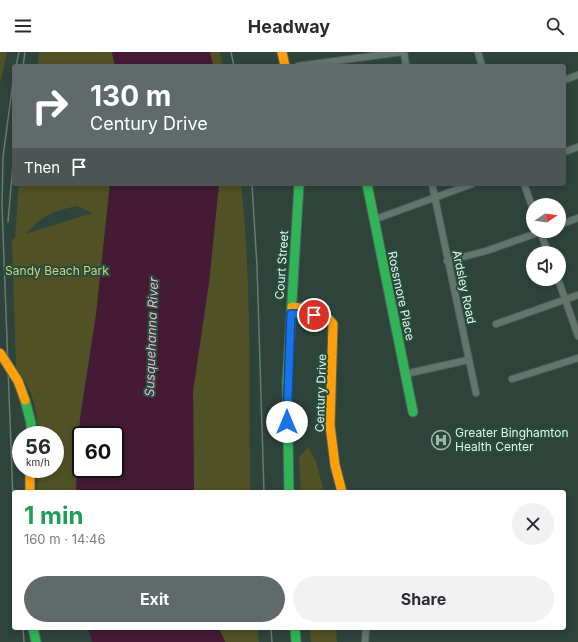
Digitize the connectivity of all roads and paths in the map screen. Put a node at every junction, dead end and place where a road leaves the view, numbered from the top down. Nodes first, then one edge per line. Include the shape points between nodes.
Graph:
1 (282, 52) edge
2 (403, 52) edge
3 (478, 52) edge
4 (285, 64) edge
5 (313, 64) edge
6 (406, 64) edge
7 (481, 64) edge
8 (578, 75) edge
9 (566, 79) edge
10 (578, 147) edge
11 (566, 151) edge
12 (299, 186) edge
13 (367, 186) edge
14 (432, 186) edge
15 (467, 186) edge
16 (525, 186) edge
17 (435, 198) junction
18 (529, 198) edge
19 (578, 218) edge
20 (373, 220) junction
21 (566, 222) edge
22 (526, 236) edge
23 (447, 261) junction
24 (560, 286) edge
25 (578, 295) edge
26 (565, 300) junction
27 (291, 310) junction
28 (496, 324) dead end
29 (578, 336) edge
30 (0, 353) edge
31 (578, 358) edge
32 (468, 360) junction
33 (405, 374) junction
34 (512, 380) dead end
35 (476, 393) dead end
36 (413, 412) dead end
37 (31, 426) edge
38 (30, 478) edge
39 (30, 490) edge
40 (289, 490) edge
41 (341, 490) edge
42 (33, 630) edge
43 (295, 630) edge
44 (366, 630) edge
45 (36, 642) edge
46 (296, 642) edge
47 (365, 642) edge

1 - 4 main road
2 - 5 street
2 - 6 street
3 - 7 street
8 - 9 street
10 - 11 street
12 - 27 main road, Court Street
13 - 20 main road, Rossmore Place
14 - 17 street, Ardsley Road
15 - 17 street
16 - 18 street
17 - 20 street
17 - 23 street, Ardsley Road
19 - 21 street
20 - 33 main road, Rossmore Place
22 - 23 street via 486,251
23 - 32 street, Ardsley Road
24 - 26 street
25 - 26 street
26 - 28 street
26 - 29 street
27 - 40 main road, Court Street via 287,401
27 - 41 main road, Century Drive via 320,310 333,324 331,436
30 - 37 main road, bridge via 26,400
31 - 34 street
32 - 33 street
32 - 35 street, Ardsley Road
33 - 36 main road, Rossmore Place
38 - 39 main road
42 - 45 main road
43 - 46 main road
44 - 47 street

